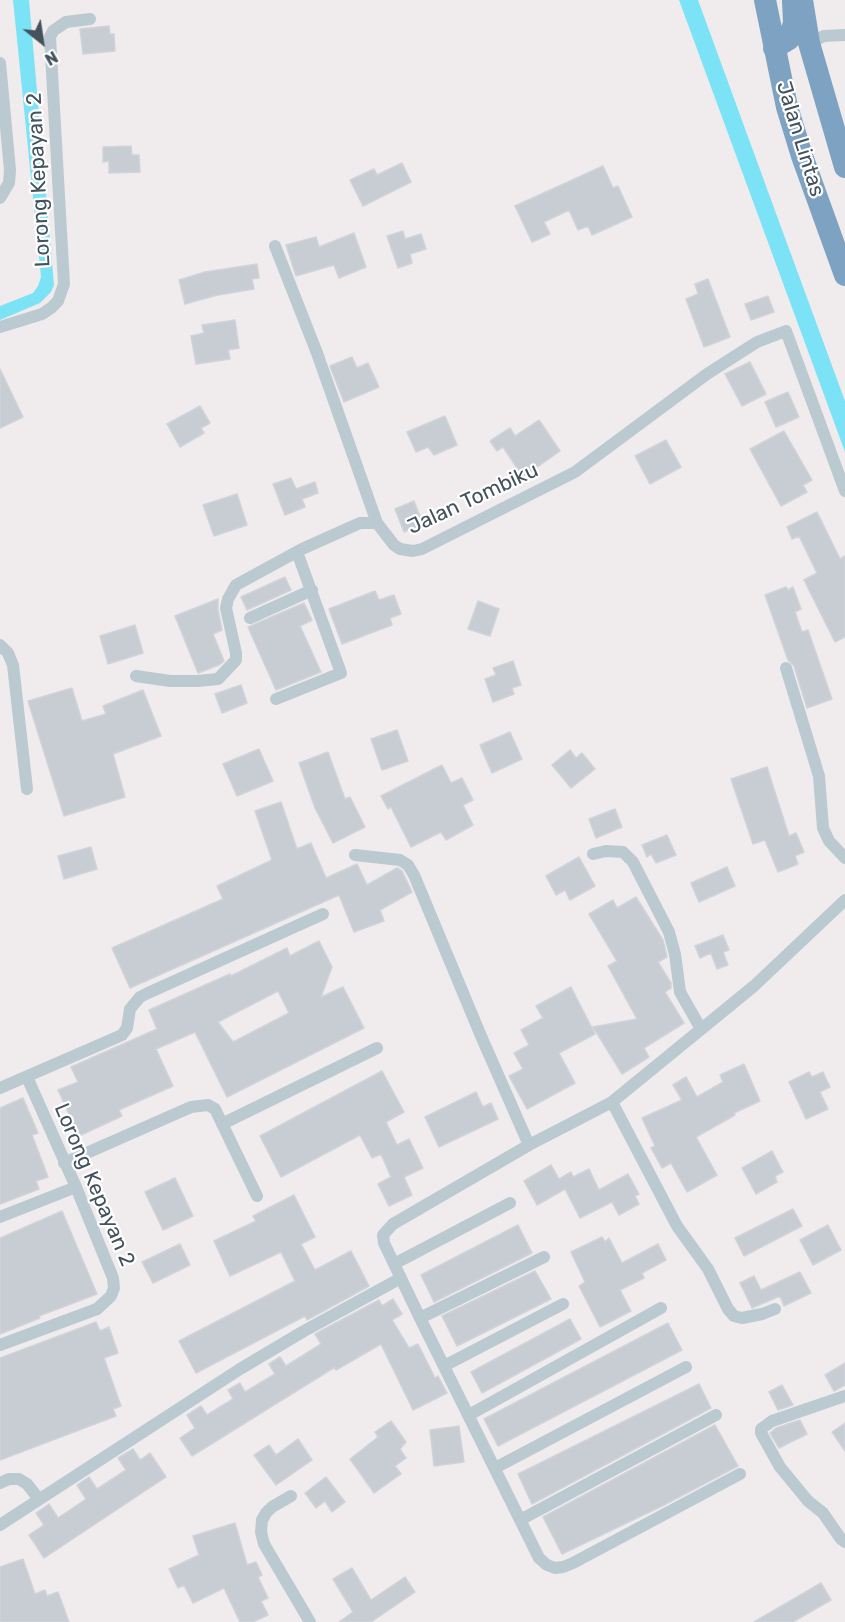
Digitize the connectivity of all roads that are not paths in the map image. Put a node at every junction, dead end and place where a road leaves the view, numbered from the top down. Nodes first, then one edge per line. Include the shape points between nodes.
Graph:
1 (765, 0) edge
2 (793, 0) edge
3 (801, 0) edge
4 (90, 20) dead end
5 (845, 35) edge
6 (809, 43) junction
7 (774, 48) junction
8 (0, 63) edge
9 (845, 167) edge
10 (0, 198) edge
11 (275, 246) dead end
12 (845, 275) edge
13 (0, 327) edge
14 (845, 491) edge
15 (377, 523) junction
16 (297, 552) junction
17 (312, 590) junction
18 (250, 618) dead end
19 (0, 645) edge
20 (786, 668) dead end
21 (136, 676) dead end
22 (276, 699) dead end
23 (27, 789) dead end
24 (592, 854) dead end
25 (355, 855) dead end
26 (845, 858) edge
27 (845, 900) edge
28 (323, 914) dead end
29 (701, 1029) junction
30 (377, 1048) dead end
31 (27, 1077) junction
32 (0, 1088) edge
33 (612, 1102) junction
34 (222, 1124) junction
35 (529, 1145) junction
36 (64, 1163) junction
37 (76, 1187) junction
38 (257, 1196) dead end
39 (510, 1203) dead end
40 (0, 1217) edge
41 (544, 1257) dead end
42 (394, 1263) junction
43 (401, 1278) junction
44 (563, 1304) dead end
45 (661, 1308) dead end
46 (775, 1309) dead end
47 (420, 1318) junction
48 (0, 1346) edge
49 (444, 1366) junction
50 (686, 1367) dead end
51 (845, 1396) edge
52 (469, 1415) junction
53 (716, 1415) dead end
54 (495, 1467) junction
55 (740, 1474) dead end
56 (0, 1483) edge
57 (291, 1496) dead end
58 (39, 1499) junction
59 (520, 1520) junction
60 (0, 1525) edge
61 (845, 1542) edge
62 (310, 1622) edge

1 - 7 highway, Jalan Lintas
2 - 7 highway via 794,23 789,39
3 - 6 highway, Jalan Lintas
4 - 13 street, Lorong Kepayan 2 via 66,22 52,31 50,37 64,284 51,308
5 - 6 street via 824,36
6 - 9 highway, Jalan Lintas
7 - 12 highway, Jalan Lintas via 802,156
8 - 10 street via 10,170 9,183
11 - 15 street
14 - 15 street, Jalan Tombiku via 786,331 757,342 706,374 575,472 422,549 400,549
15 - 16 street, Jalan Tombiku via 360,523
16 - 17 street
16 - 21 street, Jalan Tombiku via 231,591 226,608 236,660 218,679 187,682
17 - 18 street
17 - 22 street via 341,674
19 - 23 street via 13,665
20 - 26 street via 819,776 823,828
24 - 29 street via 623,852 633,862 669,932 680,992
25 - 35 street via 400,860 408,865
27 - 29 street via 774,968
28 - 31 street via 140,997 130,1008 122,1035
29 - 33 street
30 - 34 street
31 - 32 street
31 - 36 street, Lorong Kepayan 2
33 - 35 street
33 - 46 street via 678,1226 708,1269 728,1309 742,1318
34 - 36 street via 215,1109 208,1105 191,1107
34 - 38 street
35 - 42 street via 387,1229 384,1243
36 - 37 street, Lorong Kepayan 2
37 - 40 street
37 - 48 street, Lorong Kepayan 2 via 113,1278 111,1296 96,1309
39 - 42 street
41 - 47 street
42 - 43 street
43 - 47 street
43 - 58 street via 240,1369
44 - 49 street
45 - 52 street
47 - 49 street
49 - 52 street
50 - 54 street
51 - 61 street via 772,1421 761,1433 780,1467 808,1501 824,1513
52 - 54 street
53 - 59 street
54 - 59 street
55 - 59 street via 563,1567 547,1565 539,1558
56 - 58 street via 19,1479
57 - 62 street via 266,1513 261,1532 264,1544
58 - 60 street

